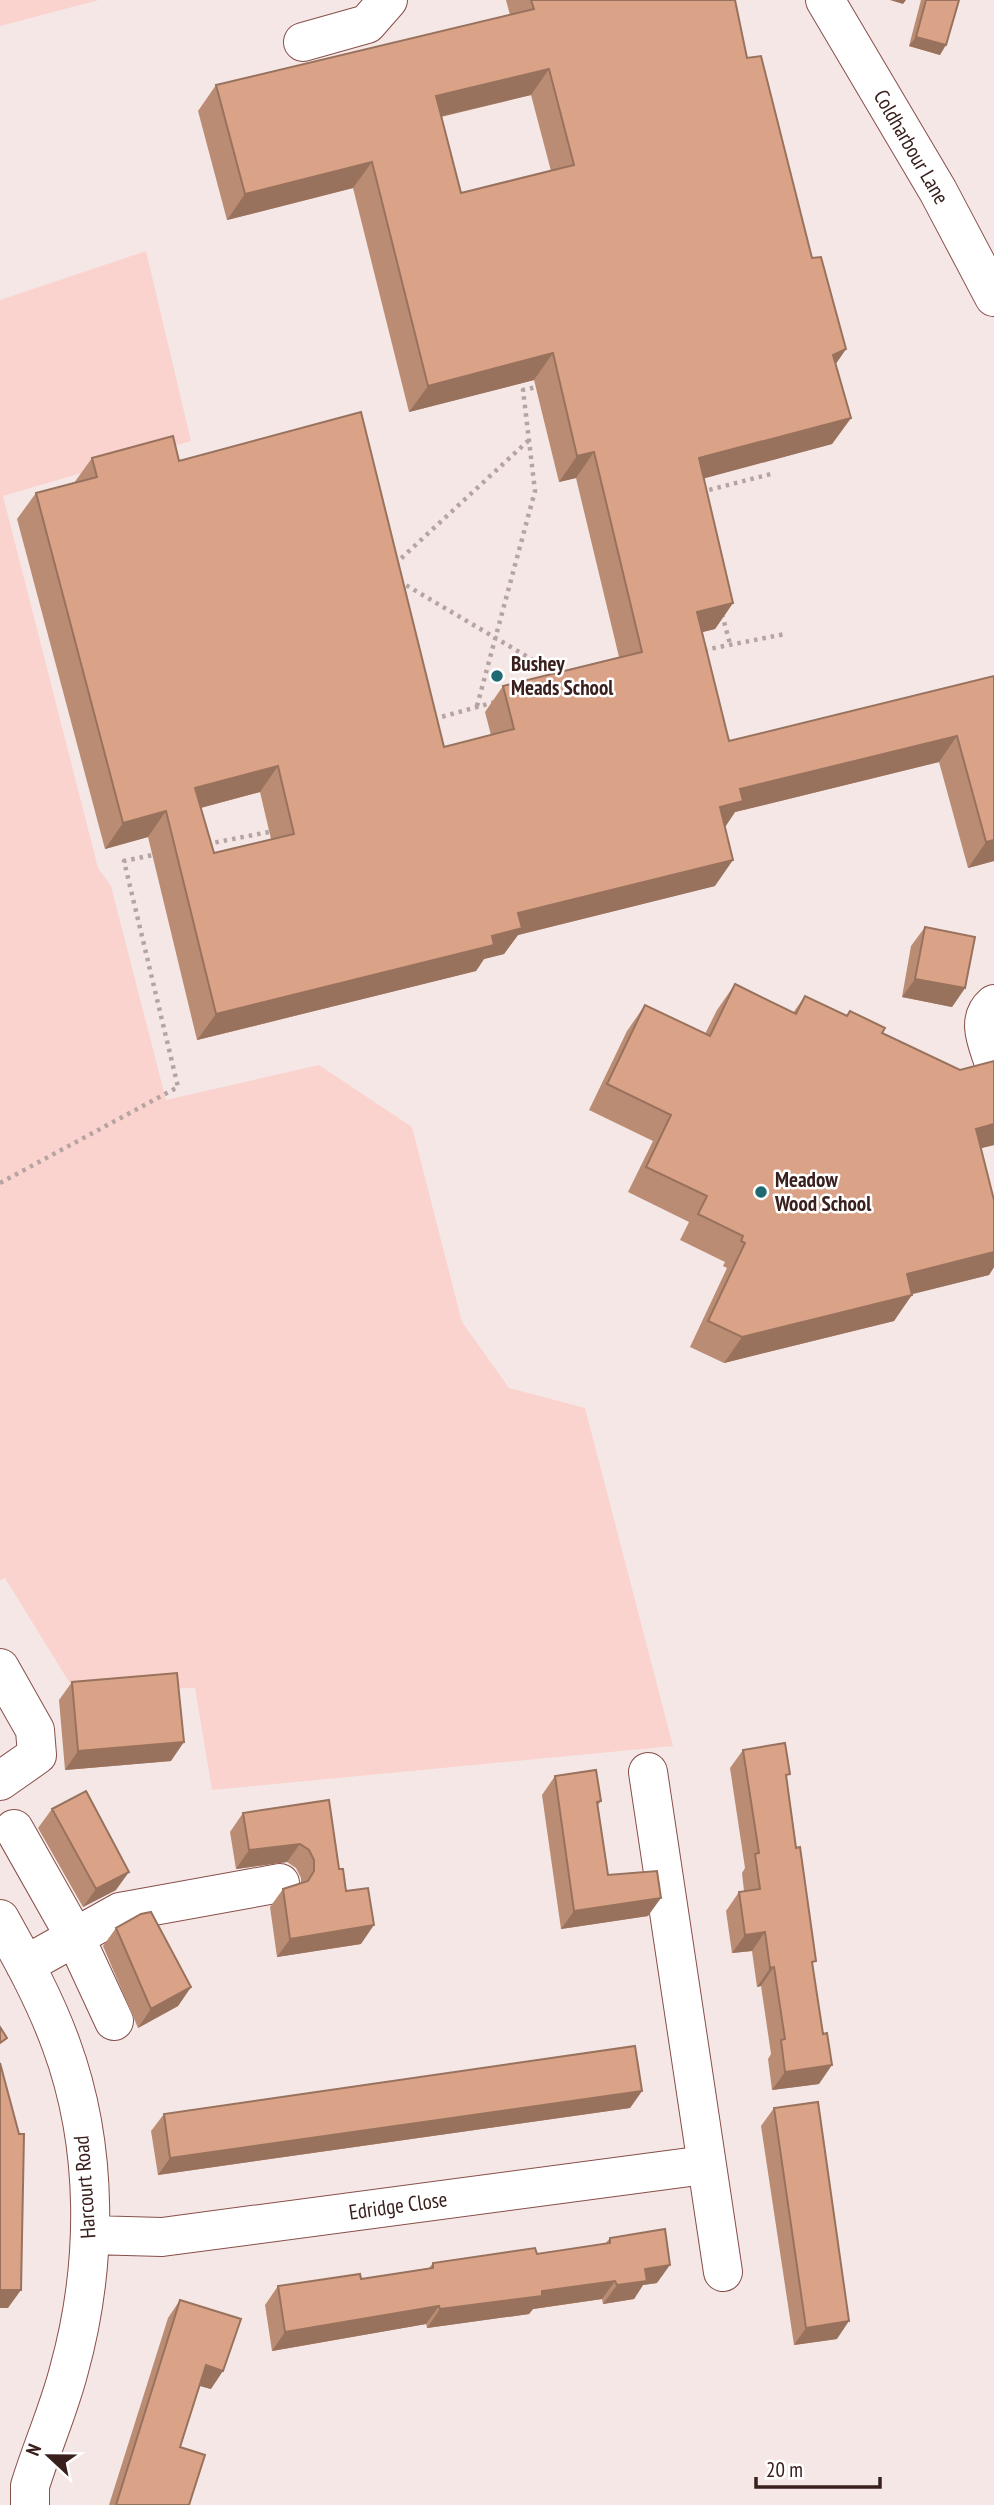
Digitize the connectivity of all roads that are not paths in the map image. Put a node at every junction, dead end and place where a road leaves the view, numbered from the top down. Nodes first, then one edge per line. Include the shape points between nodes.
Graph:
1 (388, 0) edge
2 (825, 0) edge
3 (303, 42) dead end
4 (994, 297) edge
5 (994, 1004) edge
6 (994, 1064) edge
7 (0, 1668) edge
8 (648, 1772) dead end
9 (0, 1782) edge
10 (14, 1829) dead end
11 (280, 1883) dead end
12 (0, 1919) edge
13 (75, 1937) junction
14 (25, 1965) junction
15 (114, 2021) dead end
16 (705, 2165) junction
17 (92, 2235) junction
18 (723, 2272) dead end
19 (20, 2491) edge

1 - 3 street via 367,24
2 - 4 street, Coldharbour Lane
5 - 6 street via 982,1027
7 - 9 street via 36,1730 37,1755
8 - 16 street
10 - 13 street
11 - 13 street via 120,1912
12 - 14 street, Harcourt Road
13 - 14 street
13 - 15 street
14 - 17 street, Harcourt Road via 62,2047 78,2105
16 - 17 street, Edridge Close via 162,2237
16 - 18 street
17 - 19 street, Harcourt Road via 70,2369

